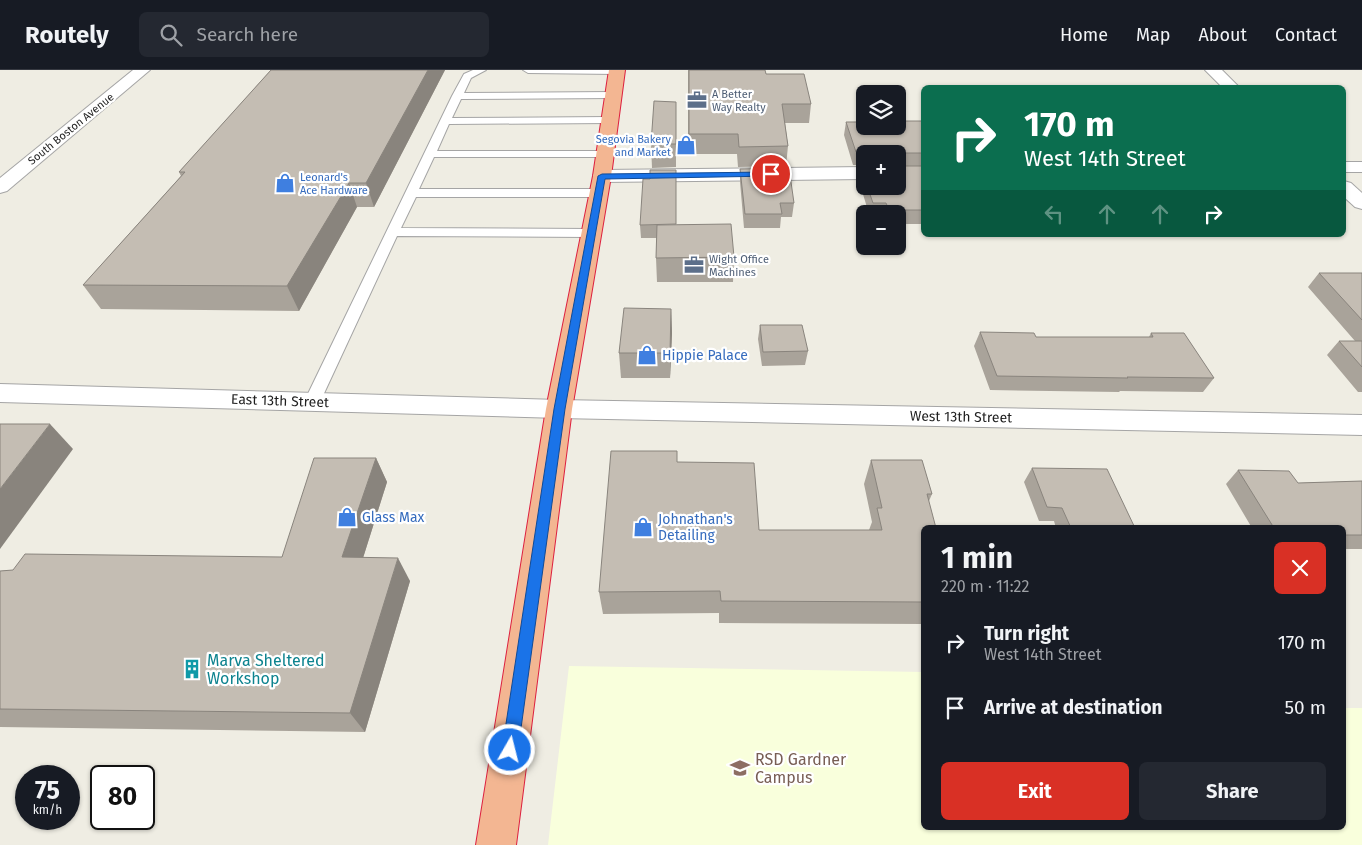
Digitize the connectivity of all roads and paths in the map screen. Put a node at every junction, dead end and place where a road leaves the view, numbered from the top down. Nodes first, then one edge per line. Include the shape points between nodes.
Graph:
1 (142, 70) edge
2 (481, 70) edge
3 (528, 70) edge
4 (1213, 70) edge
5 (1230, 85) edge
6 (614, 89) edge
7 (458, 96) junction
8 (445, 121) junction
9 (430, 154) junction
10 (1346, 167) edge
11 (1362, 167) edge
12 (856, 173) edge
13 (602, 175) junction
14 (4, 181) edge
15 (1346, 189) edge
16 (411, 193) junction
17 (1362, 203) edge
18 (392, 232) junction
19 (591, 233) junction
20 (0, 393) edge
21 (312, 402) junction
22 (559, 409) junction
23 (1362, 425) edge
24 (496, 845) edge

1 - 14 street, South Boston Avenue
2 - 7 lane via 467,76
3 - 6 lane
4 - 5 street
6 - 7 lane
6 - 8 lane
6 - 13 highway
7 - 8 lane
8 - 9 lane
9 - 13 lane
9 - 16 lane
10 - 11 street
12 - 13 street
13 - 16 lane
13 - 19 highway
15 - 17 street
16 - 18 lane
18 - 19 lane
18 - 21 lane
19 - 22 highway
20 - 21 street, East 13th Street
21 - 22 street, East 13th Street
22 - 23 street, West 13th Street
22 - 24 highway

